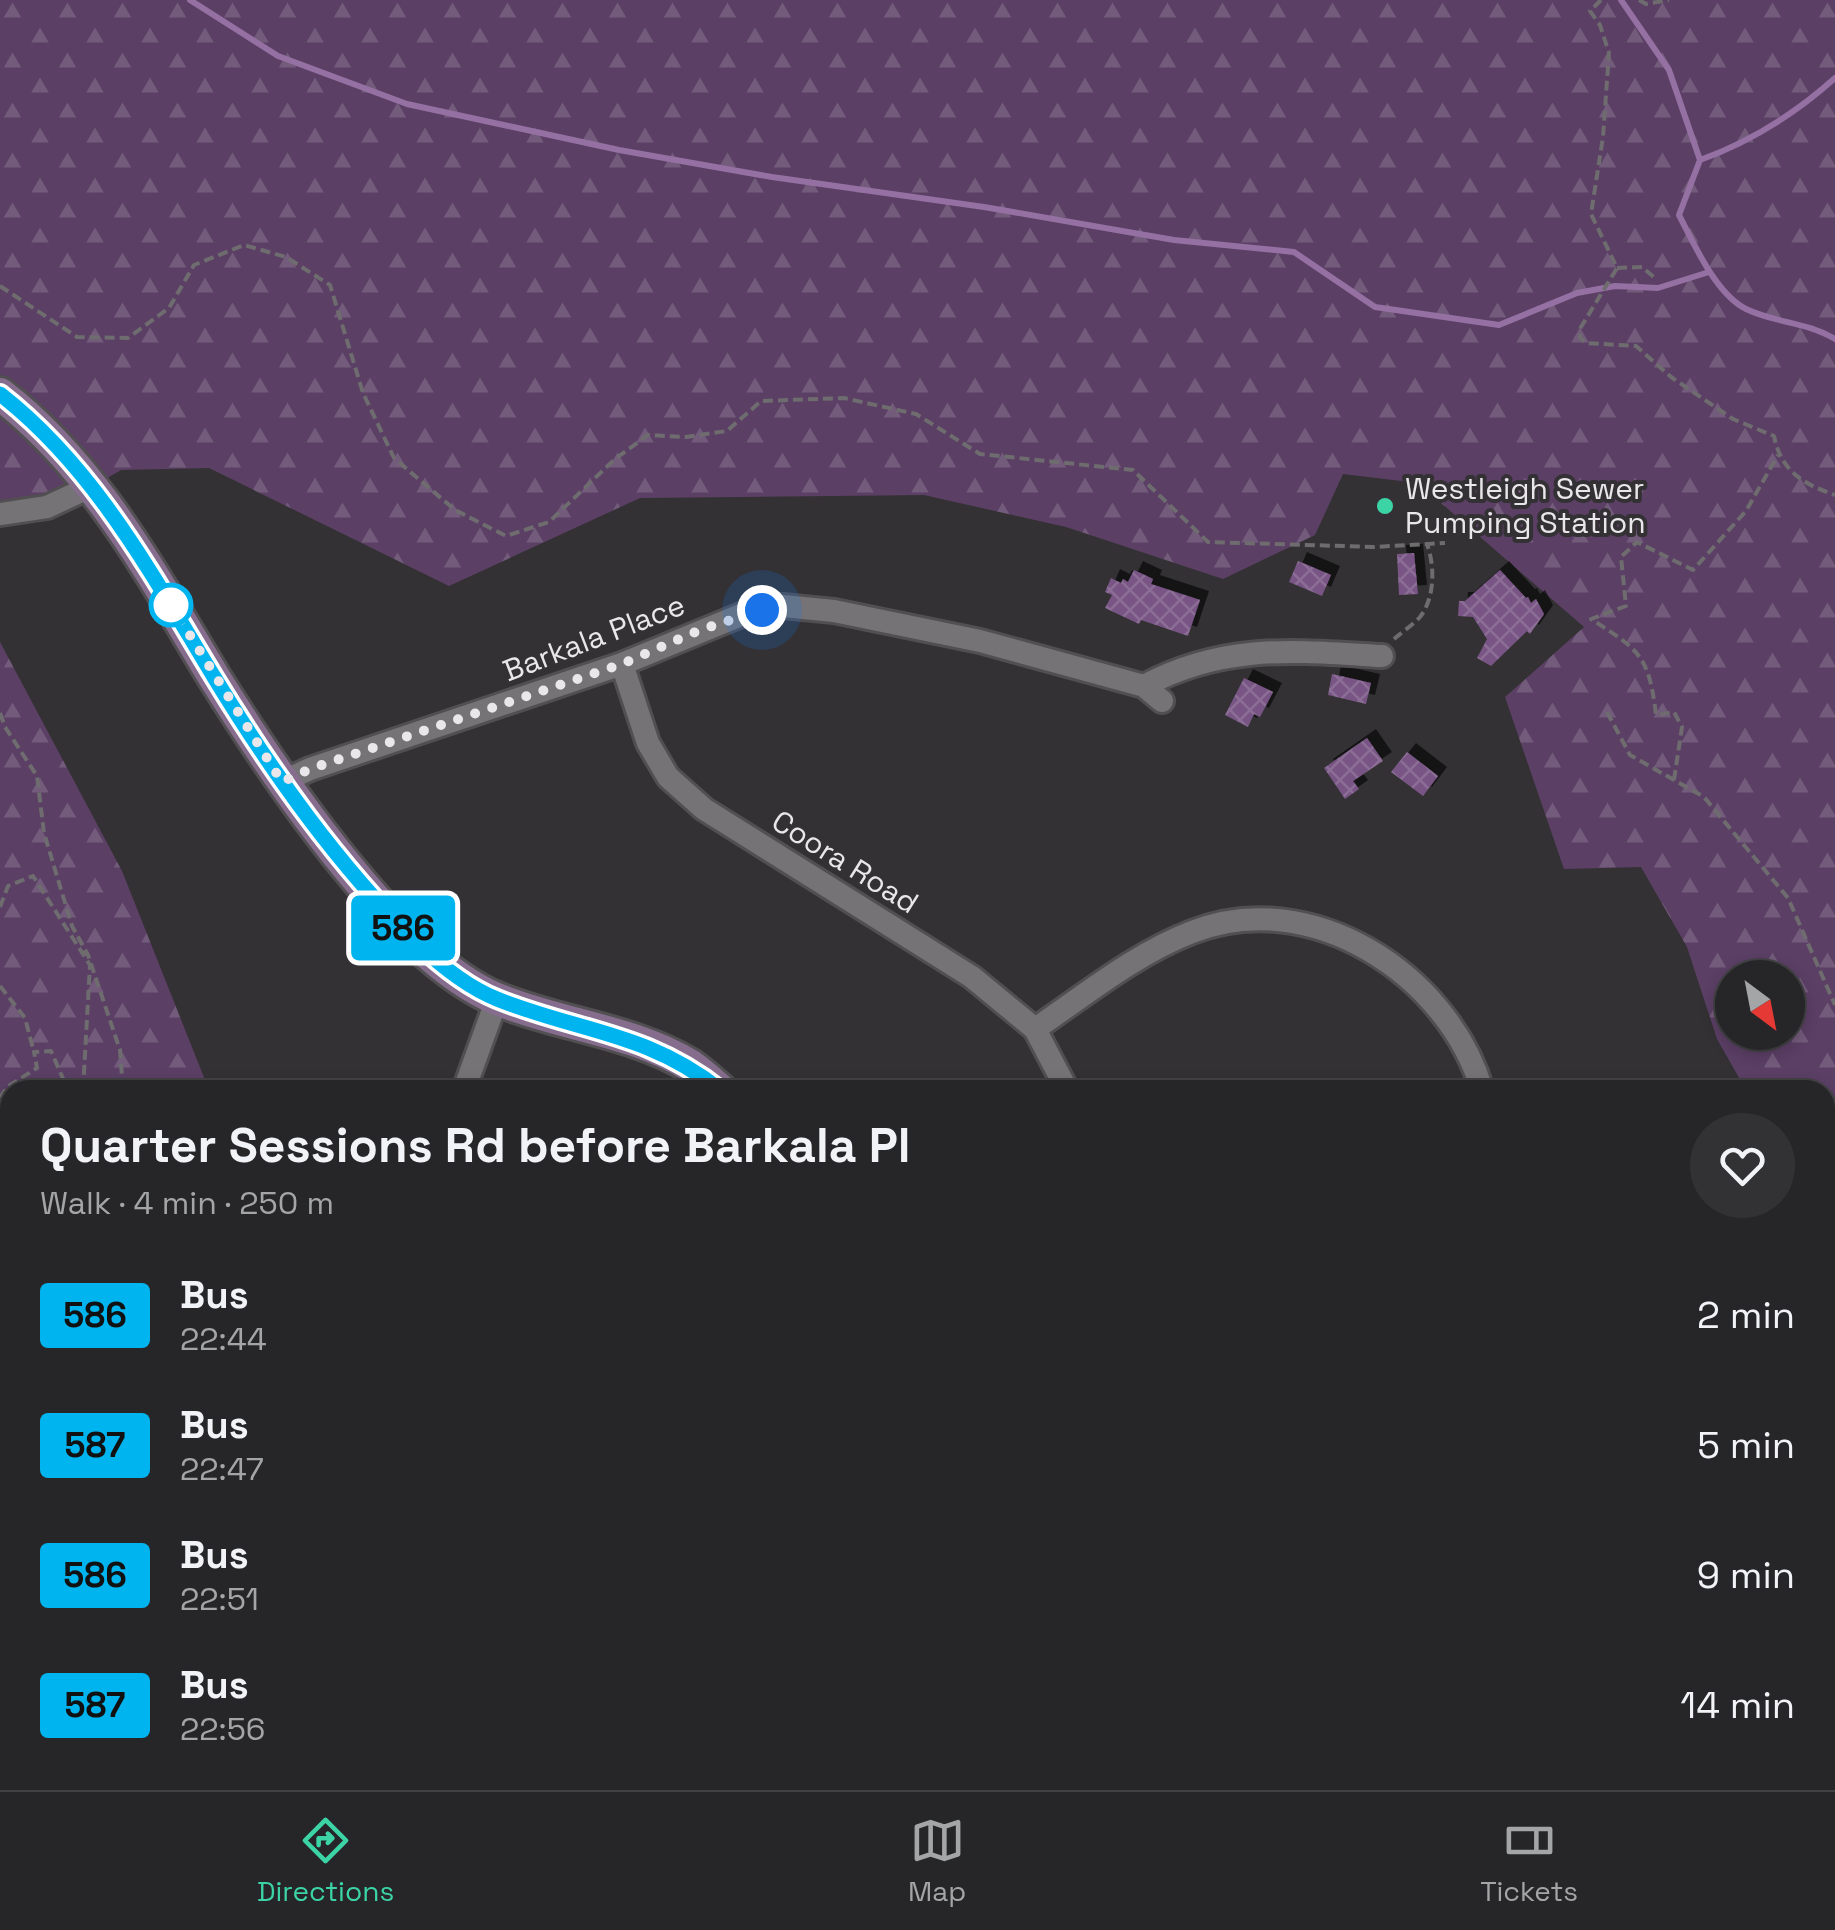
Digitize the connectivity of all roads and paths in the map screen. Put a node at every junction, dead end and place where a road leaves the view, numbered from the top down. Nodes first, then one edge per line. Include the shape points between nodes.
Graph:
1 (1602, 0) edge
2 (1639, 0) edge
3 (1668, 0) edge
4 (1617, 268) junction
5 (1655, 278) dead end
6 (0, 286) edge
7 (0, 394) edge
8 (1778, 456) junction
9 (92, 486) junction
10 (1835, 495) edge
11 (0, 514) edge
12 (1427, 544) junction
13 (1445, 544) dead end
14 (1382, 656) joint
15 (622, 664) junction
16 (1606, 712) dead end
17 (0, 713) edge
18 (1674, 780) junction
19 (282, 782) junction
20 (0, 907) edge
21 (0, 986) edge
22 (496, 999) junction
23 (1835, 1005) edge
24 (1035, 1029) junction
25 (34, 1052) junction
26 (18, 1080) edge
27 (63, 1080) edge
28 (84, 1080) edge
29 (122, 1080) edge
30 (468, 1080) edge
31 (708, 1080) edge
32 (1061, 1080) edge
33 (1479, 1080) edge

1 - 4 path via 1590,11 1609,53 1591,214
2 - 3 path
4 - 5 path via 1642,267
4 - 8 path via 1580,338 1636,346 1731,418 1774,436
6 - 12 path via 77,337 128,338 169,308 194,265 244,245 286,257 330,285 363,392 394,458 455,510 506,536 549,522 648,435 727,431 761,401 844,398 916,414 980,454 1133,470 1208,542
7 - 9 main road
8 - 10 path via 1806,486
8 - 18 path via 1746,511 1694,570 1637,542 1621,557 1626,606 1591,618 1636,648 1653,685 1656,715 1674,712 1682,727
9 - 11 street via 47,506
9 - 19 main road
12 - 13 path
12 - 14 path via 1433,578 1428,600
14 - 15 street, Barkala Place via 1214,657 1181,667 1153,694 980,641 783,606 700,630
15 - 19 street, Barkala Place
15 - 24 street, Coora Road via 648,743 668,777 704,809 972,977
16 - 18 path via 1630,755
17 - 29 path via 37,776 44,833 120,1050
18 - 23 path via 1704,797 1788,898
19 - 22 main road via 418,944
20 - 28 path via 8,886 34,876 90,966
21 - 25 path via 25,1018
22 - 30 street
22 - 31 main road via 641,1043
24 - 32 street, Coora Road
24 - 33 street via 1144,955 1194,931 1253,918 1308,924 1358,944 1402,973 1445,1014
25 - 26 path via 37,1068
25 - 27 path via 50,1051

